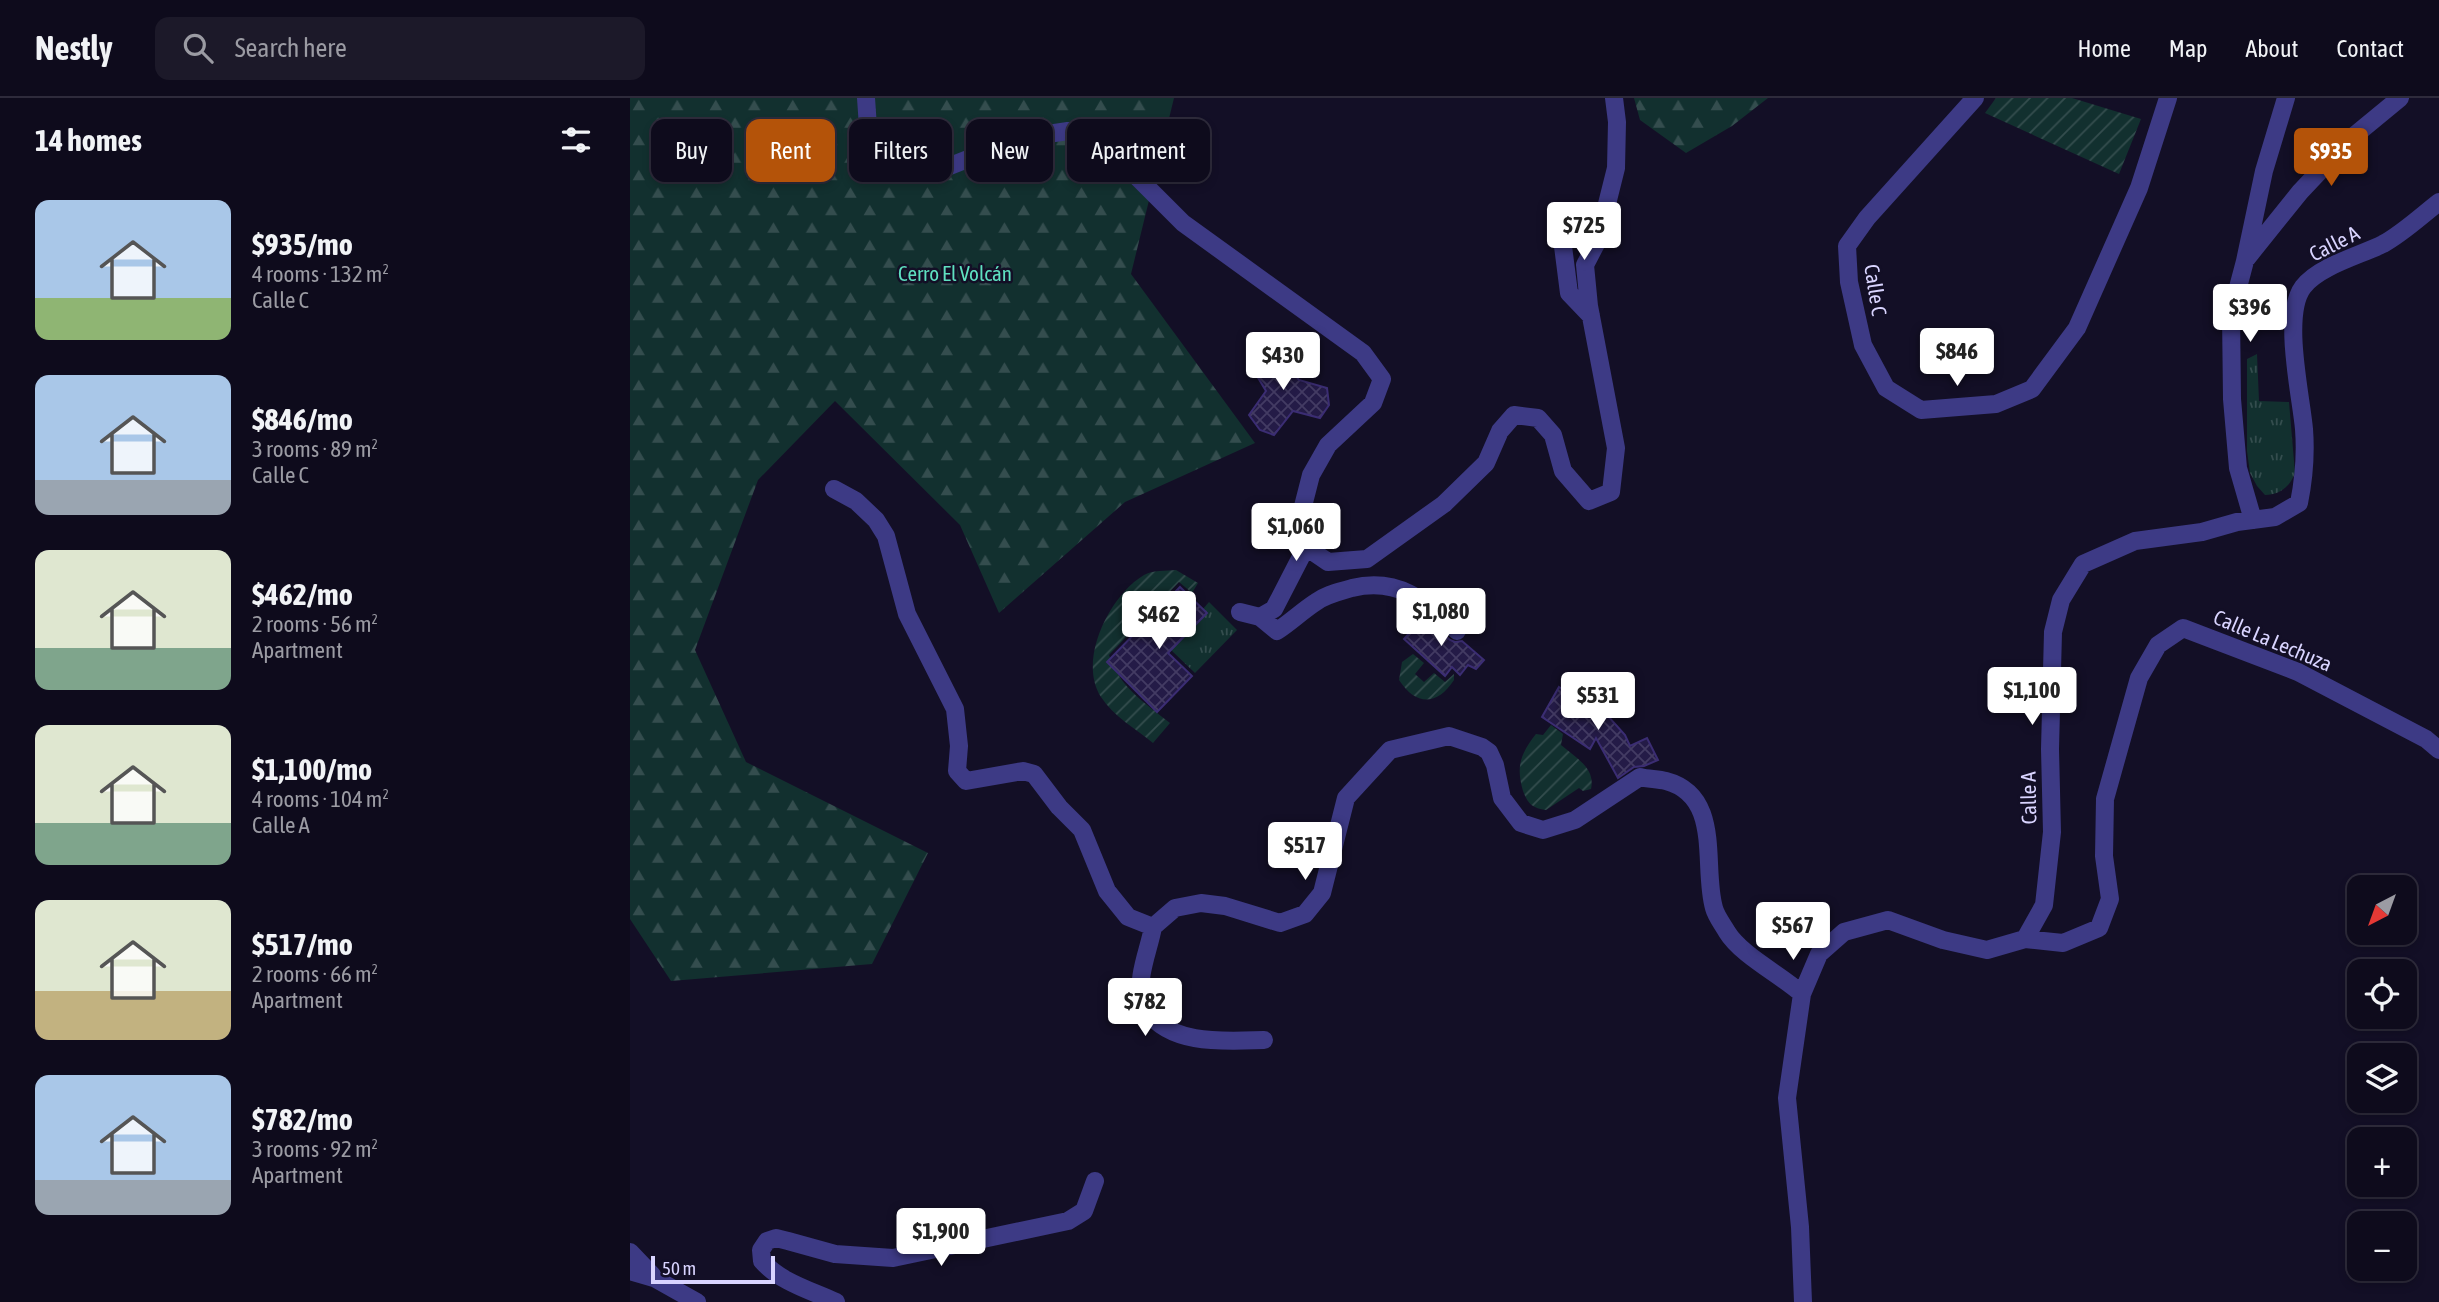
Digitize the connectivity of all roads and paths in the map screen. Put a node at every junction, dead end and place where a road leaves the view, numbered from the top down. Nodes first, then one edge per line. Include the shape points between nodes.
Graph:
1 (866, 98) edge
2 (1614, 98) edge
3 (1975, 98) edge
4 (2168, 98) edge
5 (2286, 98) edge
6 (2400, 98) edge
7 (2439, 202) edge
8 (1559, 215) dead end
9 (2245, 261) junction
10 (1591, 316) junction
11 (834, 489) dead end
12 (2253, 520) junction
13 (1306, 547) junction
14 (1240, 612) dead end
15 (1261, 617) junction
16 (1457, 631) dead end
17 (2439, 750) edge
18 (1153, 927) junction
19 (2025, 939) junction
20 (1801, 994) junction
21 (1264, 1040) dead end
22 (1095, 1181) dead end
23 (630, 1252) edge
24 (630, 1271) edge
25 (654, 1278) junction
26 (696, 1302) edge
27 (836, 1302) edge
28 (1803, 1302) edge

1 - 13 street via 868,127 889,154 917,167 950,166 1021,138 1068,131 1124,164 1183,223 1363,352 1382,379 1373,403 1328,445 1311,475 1299,522
2 - 10 street via 1616,169 1598,240 1586,265
3 - 4 street, Calle C via 1847,246 1849,282 1863,345 1886,388 1921,410 1996,404 2032,389 2077,328 2139,188
5 - 9 street via 2264,171
6 - 9 street via 2349,140
7 - 12 street, Calle A via 2385,243 2331,266 2304,286 2295,306 2294,352 2305,475 2299,503 2275,516
8 - 10 street via 1569,293
9 - 12 street via 2231,314 2232,399 2238,468
10 - 13 street via 1616,448 1611,492 1590,501 1563,471 1553,435 1538,418 1514,415 1500,431 1486,463 1452,496 1367,559 1328,562
11 - 18 street via 856,500 886,536 907,614 954,709 960,776 966,780 1023,771 1034,774 1082,830 1107,891 1128,917
12 - 19 street, Calle A via 2135,541 2083,564 2061,600 2053,632 2050,844 2044,905
13 - 15 street via 1273,609
14 - 15 street
15 - 16 street via 1277,631 1333,593 1387,584 1410,594
17 - 19 street, Calle La Lechuza via 2298,672 2183,628 2158,645 2140,678 2105,799 2104,856 2110,899 2099,928 2063,943
18 - 20 street via 1175,908 1200,903 1280,923 1305,914 1322,892 1346,798 1390,750 1449,736 1489,752 1502,797 1521,824 1543,830 1575,820 1640,777 1668,781 1689,792 1707,830 1714,910 1729,936
18 - 21 street via 1143,963 1142,1003 1155,1021 1179,1035 1218,1041
19 - 20 street via 1987,950 1888,920 1844,932 1819,954
20 - 28 street via 1787,1098
22 - 27 street via 1084,1210 1068,1221 893,1258 835,1254 776,1238 767,1241 761,1250 769,1269
23 - 25 street
24 - 25 street
25 - 26 street

